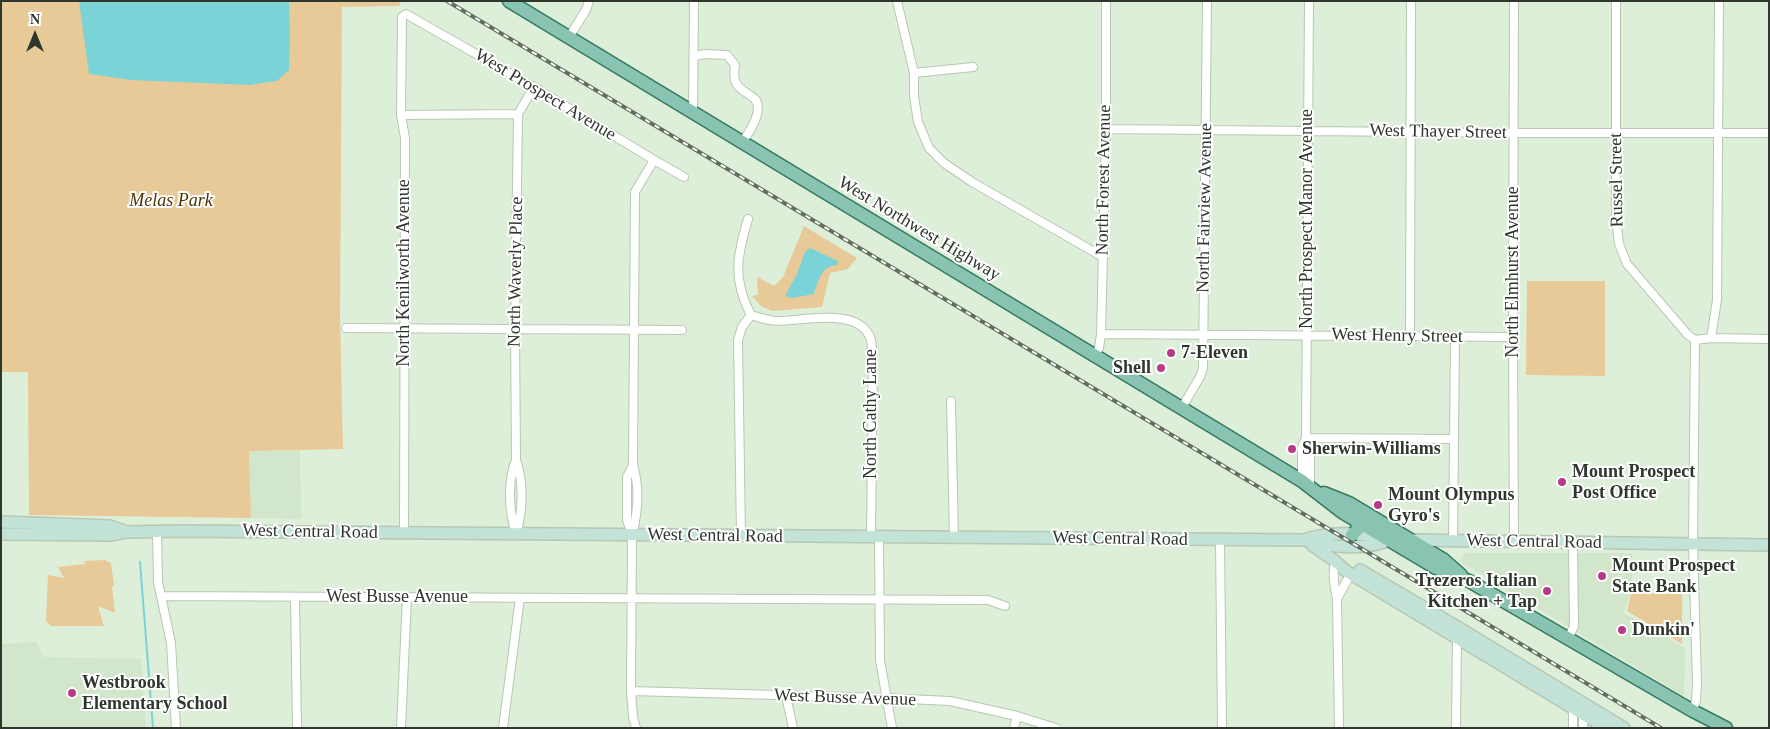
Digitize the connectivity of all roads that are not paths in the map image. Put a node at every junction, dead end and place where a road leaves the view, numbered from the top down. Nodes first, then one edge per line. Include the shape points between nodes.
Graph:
1 (509, 1) edge
2 (589, 1) edge
3 (694, 1) edge
4 (897, 1) edge
5 (1106, 1) edge
6 (1207, 1) edge
7 (1308, 1) edge
8 (1412, 1) edge
9 (1514, 1) edge
10 (1616, 1) edge
11 (1719, 1) edge
12 (406, 14) joint
13 (569, 37) junction
14 (694, 56) junction
15 (973, 67) dead end
16 (914, 73) junction
17 (534, 87) junction
18 (693, 112) junction
19 (518, 114) junction
20 (402, 116) junction
21 (1106, 129) junction
22 (1206, 129) junction
23 (1308, 130) junction
24 (1411, 131) junction
25 (1615, 132) junction
26 (1513, 133) junction
27 (1719, 133) junction
28 (1769, 133) edge
29 (742, 142) junction
30 (654, 160) junction
31 (684, 177) dead end
32 (748, 219) dead end
33 (1103, 257) junction
34 (751, 315) junction
35 (346, 328) dead end
36 (404, 328) junction
37 (515, 329) junction
38 (634, 330) junction
39 (682, 330) dead end
40 (1101, 334) junction
41 (1204, 334) junction
42 (1307, 335) junction
43 (1410, 336) junction
44 (1513, 337) junction
45 (1455, 338) junction
46 (1692, 338) junction
47 (1711, 338) junction
48 (1769, 339) edge
49 (1094, 357) junction
50 (951, 401) dead end
51 (1181, 409) junction
52 (1306, 438) junction
53 (1454, 439) junction
54 (1306, 484) junction
55 (1357, 521) junction
56 (1, 522) edge
57 (157, 531) junction
58 (126, 532) junction
59 (404, 533) junction
60 (1, 534) edge
61 (516, 534) junction
62 (632, 535) junction
63 (1352, 535) junction
64 (741, 536) junction
65 (875, 537) junction
66 (954, 538) junction
67 (1220, 540) junction
68 (1304, 540) junction
69 (1389, 540) junction
70 (1411, 540) junction
71 (1453, 541) junction
72 (1514, 542) junction
73 (1573, 542) junction
74 (1693, 544) junction
75 (1769, 544) edge
76 (1344, 546) junction
77 (1335, 561) junction
78 (1350, 569) junction
79 (1469, 581) junction
80 (161, 596) junction
81 (295, 597) junction
82 (407, 597) junction
83 (520, 598) junction
84 (632, 599) junction
85 (879, 599) junction
86 (1337, 599) junction
87 (1005, 606) dead end
88 (1458, 633) junction
89 (1568, 639) junction
90 (631, 691) junction
91 (786, 696) junction
92 (886, 698) junction
93 (1578, 706) junction
94 (1693, 712) junction
95 (1017, 716) junction
96 (176, 728) edge
97 (297, 728) edge
98 (401, 728) edge
99 (503, 728) edge
100 (636, 728) edge
101 (793, 728) edge
102 (892, 728) edge
103 (1014, 728) edge
104 (1056, 728) edge
105 (1222, 728) edge
106 (1339, 728) edge
107 (1456, 728) edge
108 (1572, 728) edge
109 (1583, 728) edge
110 (1606, 728) edge
111 (1624, 728) edge
112 (1726, 728) edge

1 - 13 main road, West Northwest Highway
2 - 13 street
3 - 14 street
4 - 16 street
5 - 21 street, North Forest Avenue
6 - 22 street, North Fairview Avenue
7 - 23 street, North Prospect Manor Avenue
8 - 24 street
9 - 26 street, North Elmhurst Avenue
10 - 25 street, Russel Street
11 - 27 street
12 - 17 street, West Prospect Avenue
12 - 20 street, North Kenilworth Avenue via 402,17
13 - 18 main road, West Northwest Highway
14 - 18 street
14 - 29 street via 727,55 735,65 735,82 755,99 756,121
15 - 16 street
16 - 33 street via 918,122 929,148 944,163
17 - 19 street, North Waverly Place
17 - 30 street, West Prospect Avenue
18 - 29 main road, West Northwest Highway
19 - 20 street
19 - 37 street, North Waverly Place
20 - 36 street, North Kenilworth Avenue via 405,138
21 - 22 street, West Thayer Street
21 - 33 street, North Forest Avenue
22 - 23 street, West Thayer Street
22 - 41 street, North Fairview Avenue
23 - 24 street, West Thayer Street
23 - 42 street, North Prospect Manor Avenue
24 - 26 street, West Thayer Street
24 - 43 street
25 - 26 street, West Thayer Street
25 - 27 street, West Thayer Street
25 - 46 street, Russel Street via 1619,244 1631,270
26 - 44 street, North Elmhurst Avenue
27 - 28 street, West Thayer Street
27 - 47 street via 1718,300
29 - 49 main road, West Northwest Highway
30 - 31 street, West Prospect Avenue
30 - 38 street via 635,192
32 - 34 street via 738,264 743,299
33 - 40 street, North Forest Avenue
34 - 64 street via 738,340
34 - 65 street, North Cathy Lane via 777,321 820,317 849,321 865,330 871,340
35 - 36 street
36 - 37 street
36 - 59 street, North Kenilworth Avenue
37 - 38 street
37 - 61 street, North Waverly Place via 516,460 511,473 512,519
38 - 39 street
38 - 62 street via 634,466 638,481
40 - 41 street, West Henry Street
40 - 49 street, North Forest Avenue
41 - 42 street, West Henry Street
41 - 51 street, North Fairview Avenue via 1202,373
42 - 43 street, West Henry Street
42 - 52 street, North Prospect Manor Avenue
43 - 45 street, West Henry Street
44 - 45 street, West Henry Street
44 - 72 street, North Elmhurst Avenue
45 - 53 street
46 - 47 street
46 - 74 street
47 - 48 street
49 - 51 main road, West Northwest Highway
50 - 66 street
51 - 54 main road, West Northwest Highway
52 - 53 street
52 - 54 street, North Prospect Manor Avenue via 1310,447
53 - 71 street
54 - 55 main road, West Northwest Highway
54 - 70 main road, West Northwest Highway via 1349,503
55 - 63 main road via 1358,529
55 - 69 main road, West Northwest Highway
56 - 58 main road, West Central Road via 110,526
57 - 58 main road, West Central Road
57 - 59 main road, West Central Road
57 - 80 street
58 - 60 main road, West Central Road via 110,535
59 - 61 main road, West Central Road
61 - 62 main road, West Central Road
62 - 64 main road, West Central Road
62 - 84 street
63 - 68 main road, West Central Road via 1318,535
63 - 69 main road, West Central Road via 1371,535
64 - 65 main road, West Central Road
65 - 66 main road, West Central Road
65 - 85 street, North Cathy Lane
66 - 67 main road, West Central Road
67 - 68 main road, West Central Road
67 - 105 street
68 - 76 main road, West Central Road
68 - 77 main road
69 - 70 main road, West Central Road
69 - 76 main road, West Central Road via 1376,546
69 - 79 main road, West Northwest Highway via 1436,568
70 - 71 main road, West Central Road
70 - 79 main road, West Northwest Highway via 1444,560
71 - 72 main road, West Central Road
72 - 73 main road, West Central Road
73 - 74 main road, West Central Road
73 - 89 street via 1574,626
74 - 75 main road, West Central Road
74 - 94 street via 1697,684
76 - 78 main road via 1343,557
77 - 78 main road
77 - 86 street
78 - 86 street
78 - 88 main road
79 - 89 main road, West Northwest Highway
80 - 81 street, West Busse Avenue
80 - 96 street via 172,643
81 - 82 street, West Busse Avenue
81 - 97 street
82 - 83 street, West Busse Avenue
82 - 98 street
83 - 84 street, West Busse Avenue
83 - 99 street
84 - 85 street, West Busse Avenue
84 - 90 street
85 - 87 street, West Busse Avenue via 988,600
85 - 92 street, North Cathy Lane via 880,660
86 - 106 street
88 - 93 main road
88 - 107 street
89 - 94 main road, West Northwest Highway
90 - 91 street, West Busse Avenue
90 - 100 street
91 - 92 street, West Busse Avenue
91 - 101 street
92 - 95 street, West Busse Avenue via 950,702
92 - 102 street, North Cathy Lane
93 - 108 street
93 - 109 street
93 - 110 main road
93 - 111 main road
94 - 112 main road, West Northwest Highway
95 - 103 street
95 - 104 street, West Busse Avenue

